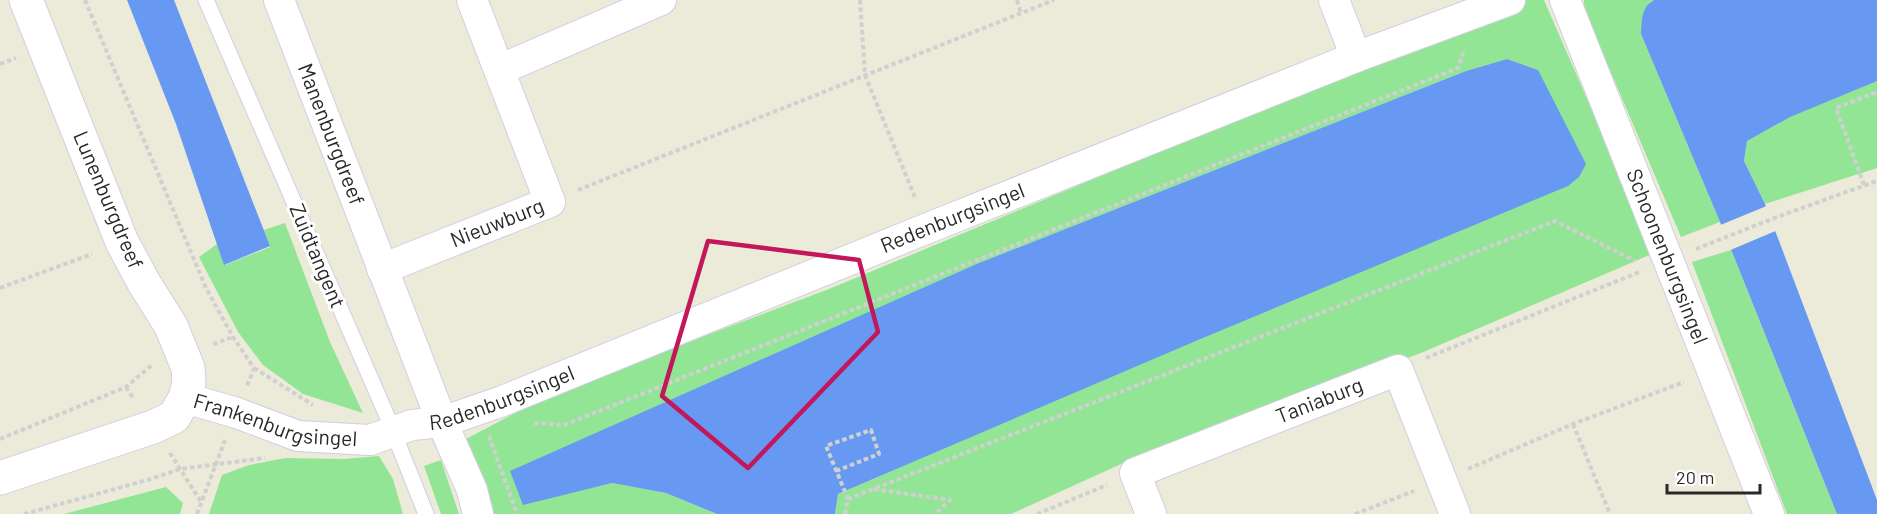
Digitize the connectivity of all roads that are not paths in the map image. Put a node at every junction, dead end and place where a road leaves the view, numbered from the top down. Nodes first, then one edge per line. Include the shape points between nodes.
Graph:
1 (26, 0) edge
2 (206, 0) edge
3 (279, 0) edge
4 (472, 0) edge
5 (661, 0) edge
6 (1334, 0) edge
7 (1510, 0) edge
8 (1565, 0) edge
9 (1356, 57) junction
10 (499, 70) junction
11 (382, 269) junction
12 (185, 398) junction
13 (442, 422) junction
14 (394, 433) junction
15 (0, 478) edge
16 (426, 514) edge
17 (478, 514) edge
18 (1151, 514) edge
19 (1455, 514) edge
20 (1769, 514) edge

1 - 12 street, Lunenburgdreef via 122,242 171,326 188,368
2 - 14 lane, Zuidtangent
3 - 11 street, Manenburgdreef
4 - 10 street, Nieuwburg
5 - 10 street
6 - 9 street
7 - 9 street, Redenburgsingel
8 - 20 street, Schoonenburgsingel via 1659,264 1712,371
9 - 13 street, Redenburgsingel via 928,228 503,412
10 - 11 street, Nieuwburg via 550,201
11 - 13 street, Manenburgdreef
12 - 14 street, Frankenburgsingel via 298,436 370,440
12 - 15 street, Frankenburgsingel via 174,417 153,427
13 - 14 street, Redenburgsingel via 411,425
13 - 17 street, Manenburgdreef via 472,490
14 - 16 lane, Zuidtangent
18 - 19 street, Taniaburg via 1135,473 1398,370

